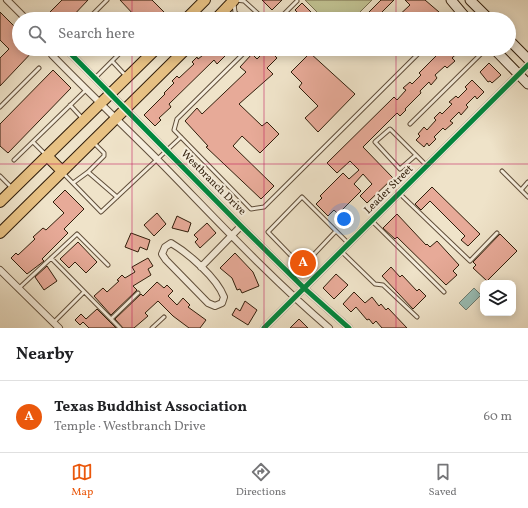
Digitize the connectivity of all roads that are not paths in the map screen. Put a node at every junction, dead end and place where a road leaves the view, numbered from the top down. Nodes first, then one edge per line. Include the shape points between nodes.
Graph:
1 (7, 0) edge
2 (107, 0) edge
3 (205, 0) edge
4 (234, 0) edge
5 (450, 0) edge
6 (470, 0) edge
7 (297, 1) dead end
8 (461, 11) joint
9 (19, 12) edge
10 (95, 12) edge
11 (193, 12) edge
12 (223, 12) edge
13 (234, 12) edge
14 (256, 12) edge
15 (286, 12) edge
16 (482, 12) edge
17 (516, 47) edge
18 (53, 56) edge
19 (73, 56) edge
20 (117, 56) edge
21 (179, 56) edge
22 (241, 56) edge
23 (415, 56) edge
24 (479, 56) edge
25 (500, 56) edge
26 (147, 58) edge
27 (528, 59) edge
28 (112, 61) junction
29 (528, 65) edge
30 (39, 68) dead end
31 (518, 75) junction
32 (128, 77) junction
33 (95, 78) junction
34 (528, 84) edge
35 (86, 90) junction
36 (111, 94) junction
37 (70, 105) junction
38 (100, 105) junction
39 (0, 107) edge
40 (126, 109) junction
41 (116, 119) junction
42 (84, 120) junction
43 (410, 124) dead end
44 (180, 137) junction
45 (93, 141) junction
46 (33, 142) junction
47 (167, 150) junction
48 (416, 155) junction
49 (47, 156) junction
50 (157, 159) junction
51 (14, 160) dead end
52 (427, 166) junction
53 (62, 171) junction
54 (502, 171) dead end
55 (88, 172) junction
56 (0, 176) edge
57 (528, 182) edge
58 (74, 183) junction
59 (13, 189) junction
60 (521, 190) junction
61 (400, 193) junction
62 (528, 197) edge
63 (117, 198) junction
64 (0, 202) edge
65 (372, 221) junction
66 (241, 226) junction
67 (336, 231) junction
68 (0, 233) edge
69 (497, 234) dead end
70 (232, 236) junction
71 (349, 244) junction
72 (341, 251) junction
73 (51, 258) junction
74 (108, 264) dead end
75 (201, 267) junction
76 (0, 270) edge
77 (304, 288) junction
78 (18, 289) junction
79 (84, 292) junction
80 (444, 292) dead end
81 (138, 293) dead end
82 (295, 297) junction
83 (164, 317) dead end
84 (417, 317) dead end
85 (111, 319) junction
86 (52, 323) junction
87 (59, 328) edge
88 (120, 328) edge
89 (152, 328) edge
90 (264, 328) edge
91 (329, 328) edge
92 (349, 328) edge

1 - 9 street
2 - 10 lane
3 - 11 main road
4 - 12 main road
4 - 13 lane
4 - 14 lane via 244,1
5 - 8 main road
6 - 8 main road
6 - 16 main road
7 - 15 lane
17 - 27 main road
18 - 35 street, Westbranch Drive
19 - 33 street, Westbranch Drive
20 - 28 lane
21 - 40 main road
22 - 44 lane via 177,119 174,130
23 - 44 lane via 264,207 251,209
24 - 43 lane
25 - 31 main road
26 - 32 main road
28 - 32 lane
28 - 33 lane
29 - 31 street, Leader Street
30 - 39 lane
31 - 34 main road
31 - 52 street, Leader Street
32 - 36 main road
33 - 36 street, Westbranch Drive
35 - 37 lane
35 - 38 street, Westbranch Drive
36 - 38 main road
36 - 40 street, Westbranch Drive
37 - 42 lane
37 - 46 lane
38 - 41 street, Westbranch Drive
38 - 42 main road
40 - 41 main road
40 - 47 street, Westbranch Drive
41 - 45 main road
41 - 50 street, Westbranch Drive
42 - 49 main road
44 - 47 lane
45 - 53 main road
45 - 55 lane via 104,156
46 - 49 lane
46 - 51 lane
47 - 50 lane
47 - 66 street, Westbranch Drive
48 - 48 lane via 390,129 375,142 400,169
48 - 52 lane
49 - 53 main road
49 - 59 main road
50 - 63 lane
50 - 70 street, Westbranch Drive
52 - 61 street, Leader Street
53 - 58 lane
53 - 68 main road
54 - 60 lane
55 - 58 lane
55 - 63 lane
56 - 59 lane
57 - 60 lane
58 - 63 lane via 101,212
59 - 64 main road
60 - 62 lane
61 - 65 street, Leader Street
61 - 69 lane via 470,261
65 - 71 street, Leader Street
65 - 80 lane
66 - 70 street
66 - 77 street, Westbranch Drive
67 - 67 lane via 302,197 268,232 302,267
67 - 71 lane
70 - 75 street
70 - 82 street, Westbranch Drive
71 - 72 street, Leader Street
72 - 77 street, Leader Street
72 - 84 lane via 375,284 383,285
73 - 74 lane via 77,234
73 - 78 lane
73 - 79 lane
75 - 75 street via 179,247 171,243 165,247 162,254 166,260 208,302 215,306 222,303 222,290
76 - 78 street
77 - 82 street, Leader Street
77 - 92 street, Westbranch Drive
78 - 86 street
79 - 85 lane
79 - 86 lane
81 - 85 lane
82 - 90 street, Leader Street
82 - 91 street, Westbranch Drive
83 - 89 lane
85 - 88 lane
86 - 87 street

